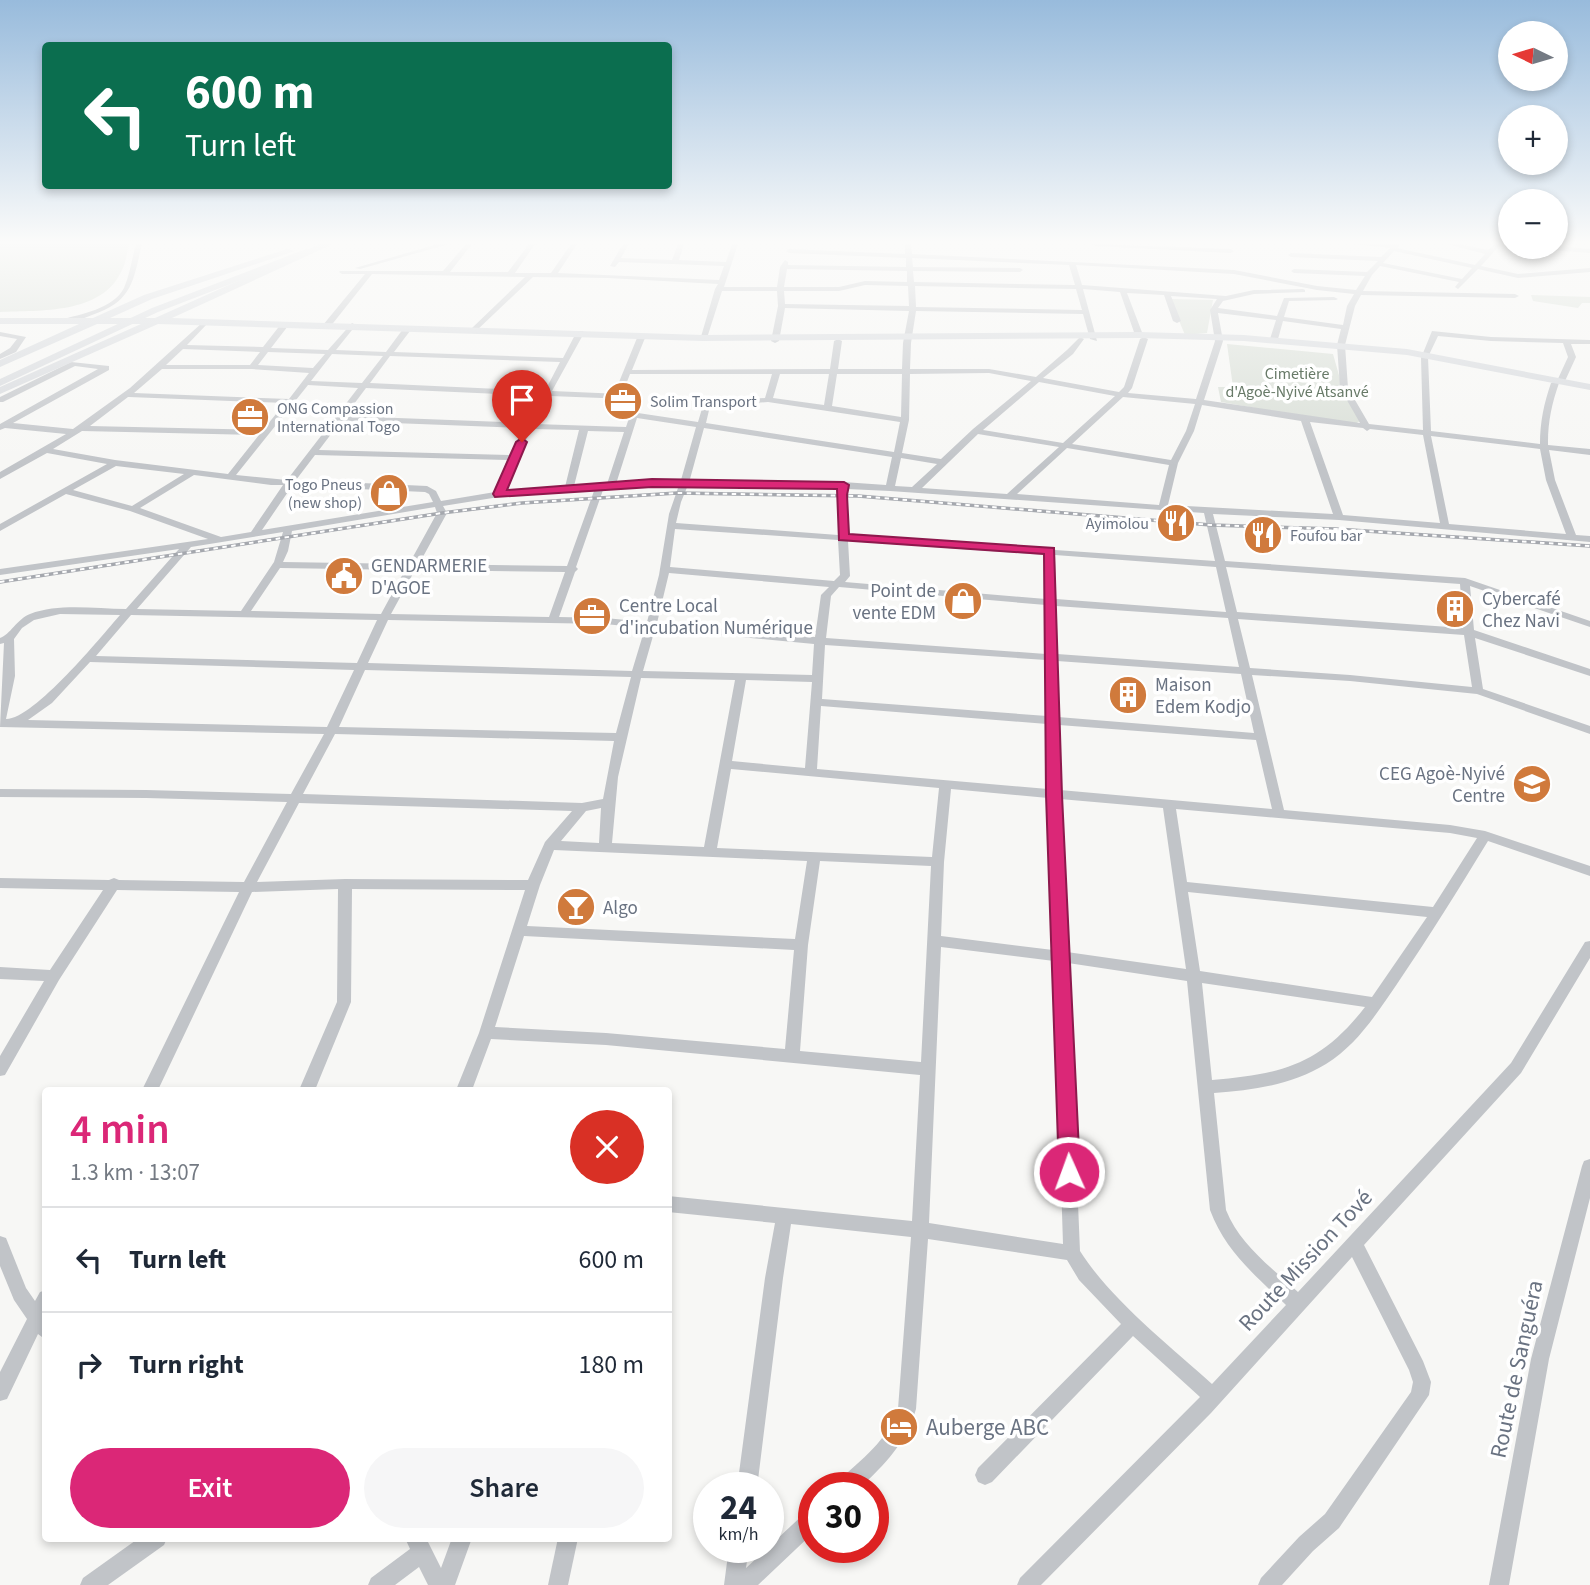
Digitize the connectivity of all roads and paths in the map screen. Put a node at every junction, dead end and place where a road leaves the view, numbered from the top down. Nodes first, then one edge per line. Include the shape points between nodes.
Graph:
1 (77, 318) edge
2 (99, 318) edge
3 (128, 318) edge
4 (137, 318) edge
5 (145, 318) edge
6 (147, 318) edge
7 (164, 318) edge
8 (235, 318) edge
9 (333, 318) edge
10 (487, 318) edge
11 (709, 318) edge
12 (780, 318) edge
13 (912, 318) edge
14 (1088, 318) edge
15 (1134, 318) edge
16 (1177, 318) edge
17 (1215, 318) edge
18 (1273, 318) edge
19 (1347, 318) edge
20 (1281, 319) junction
21 (92, 321) junction
22 (1178, 321) dead end
23 (0, 324) edge
24 (62, 324) junction
25 (203, 324) junction
26 (327, 325) junction
27 (81, 326) junction
28 (284, 326) junction
29 (350, 327) junction
30 (1344, 327) junction
31 (475, 330) junction
32 (406, 331) junction
33 (0, 334) edge
34 (579, 335) junction
35 (1094, 337) junction
36 (1141, 337) junction
37 (55, 338) junction
38 (641, 338) junction
39 (702, 338) junction
40 (776, 339) junction
41 (1080, 339) junction
42 (1218, 339) junction
43 (1274, 339) junction
44 (908, 340) junction
45 (1566, 340) junction
46 (838, 341) junction
47 (1590, 342) edge
48 (1341, 346) junction
49 (182, 347) junction
50 (265, 349) junction
51 (331, 352) junction
52 (389, 354) junction
53 (0, 357) edge
54 (1426, 357) junction
55 (567, 360) junction
56 (0, 364) edge
57 (163, 367) junction
58 (252, 367) junction
59 (906, 370) junction
60 (316, 371) junction
61 (832, 371) junction
62 (628, 372) junction
63 (777, 372) junction
64 (1039, 378) junction
65 (0, 381) edge
66 (1558, 382) junction
67 (306, 383) junction
68 (366, 385) junction
69 (1590, 388) edge
70 (0, 391) edge
71 (550, 394) junction
72 (1118, 394) junction
73 (129, 395) junction
74 (631, 397) junction
75 (0, 400) edge
76 (768, 400) junction
77 (290, 401) junction
78 (1198, 402) junction
79 (828, 408) junction
80 (634, 415) junction
81 (341, 418) junction
82 (1305, 419) junction
83 (905, 420) junction
84 (531, 425) junction
85 (702, 425) junction
86 (2, 426) edge
87 (584, 428) junction
88 (1367, 428) junction
89 (78, 430) junction
90 (628, 430) junction
91 (976, 431) junction
92 (266, 433) junction
93 (1427, 435) junction
94 (1062, 446) junction
95 (1544, 449) junction
96 (48, 451) junction
97 (313, 452) junction
98 (1590, 453) edge
99 (899, 455) junction
100 (512, 458) junction
101 (943, 462) junction
102 (115, 463) junction
103 (1174, 463) junction
104 (191, 473) junction
105 (0, 476) edge
106 (230, 477) junction
107 (685, 482) junction
108 (289, 483) junction
109 (611, 485) junction
110 (844, 485) junction
111 (600, 486) junction
112 (890, 488) junction
113 (569, 489) junction
114 (915, 489) junction
115 (65, 491) junction
116 (499, 494) junction
117 (1009, 497) junction
118 (438, 504) junction
119 (1163, 507) junction
120 (133, 509) junction
121 (1208, 511) junction
122 (1339, 517) junction
123 (673, 526) junction
124 (1445, 527) junction
125 (0, 528) edge
126 (288, 528) junction
127 (255, 533) junction
128 (843, 538) junction
129 (1572, 538) junction
130 (218, 539) junction
131 (1590, 539) edge
132 (188, 545) junction
133 (1050, 550) junction
134 (276, 565) junction
135 (1219, 565) junction
136 (412, 569) junction
137 (573, 569) junction
138 (665, 570) junction
139 (0, 572) edge
140 (1465, 581) junction
141 (835, 585) junction
142 (1049, 602) junction
143 (130, 612) junction
144 (244, 614) junction
145 (1233, 614) junction
146 (383, 619) junction
147 (553, 619) junction
148 (652, 624) junction
149 (1590, 624) edge
150 (1469, 632) junction
151 (4, 640) edge
152 (820, 641) junction
153 (1052, 657) junction
154 (87, 659) junction
155 (361, 668) junction
156 (1244, 670) junction
157 (1590, 673) edge
158 (639, 674) junction
159 (741, 678) junction
160 (818, 679) junction
161 (1478, 691) junction
162 (817, 702) junction
163 (1053, 719) junction
164 (0, 722) edge
165 (17, 722) junction
166 (332, 729) junction
167 (1590, 730) edge
168 (622, 737) junction
169 (1262, 737) junction
170 (727, 765) junction
171 (811, 771) junction
172 (945, 786) junction
173 (0, 793) edge
174 (1054, 795) junction
175 (298, 799) junction
176 (607, 803) junction
177 (1169, 805) junction
178 (582, 807) junction
179 (1279, 814) junction
180 (1485, 835) junction
181 (550, 845) junction
182 (605, 845) junction
183 (710, 852) junction
184 (814, 857) junction
185 (938, 862) junction
186 (1590, 871) edge
187 (0, 883) edge
188 (114, 883) junction
189 (345, 884) junction
190 (533, 885) junction
191 (1182, 886) junction
192 (248, 887) junction
193 (1438, 913) junction
194 (519, 931) junction
195 (936, 941) junction
196 (802, 945) junction
197 (1590, 946) edge
198 (1060, 957) junction
199 (1590, 965) edge
200 (0, 973) edge
201 (54, 976) junction
202 (1194, 977) junction
203 (1568, 978) junction
204 (1376, 1003) junction
205 (486, 1033) junction
206 (792, 1054) junction
207 (927, 1069) junction
208 (0, 1070) edge
209 (151, 1087) edge
210 (308, 1087) edge
211 (465, 1087) edge
212 (1206, 1087) junction
213 (1588, 1178) edge
214 (672, 1204) edge
215 (784, 1218) junction
216 (920, 1230) junction
217 (1354, 1243) junction
218 (0, 1244) edge
219 (1073, 1253) junction
220 (1297, 1303) junction
221 (40, 1324) edge
222 (1133, 1324) junction
223 (0, 1392) edge
224 (1212, 1396) junction
225 (749, 1472) edge
226 (861, 1472) edge
227 (985, 1475) dead end
228 (798, 1533) edge
229 (146, 1542) edge
230 (461, 1542) edge
231 (567, 1542) edge
232 (418, 1545) edge
233 (740, 1563) edge
234 (90, 1585) edge
235 (378, 1585) edge
236 (439, 1585) edge
237 (445, 1585) edge
238 (558, 1585) edge
239 (741, 1585) edge
240 (1027, 1585) edge
241 (1268, 1585) edge
242 (1499, 1585) edge

1 - 24 street
2 - 21 highway
3 - 21 highway
4 - 27 highway
5 - 65 main road via 83,340
6 - 70 highway
7 - 25 highway
8 - 26 highway
9 - 26 street
10 - 31 street
11 - 39 street
12 - 40 street
13 - 44 street
14 - 35 street
15 - 36 street
16 - 22 street
17 - 42 street
18 - 20 street
19 - 30 street
20 - 30 street
20 - 43 street
21 - 24 highway
21 - 27 highway
23 - 24 highway
24 - 27 highway
24 - 37 highway
25 - 28 highway
25 - 49 street
26 - 29 highway
27 - 37 highway
28 - 29 highway
28 - 50 street
29 - 31 highway
29 - 32 highway
29 - 51 street
30 - 48 street
31 - 34 highway
32 - 34 highway
32 - 52 street
33 - 53 street via 22,337 13,350
34 - 38 highway
34 - 39 highway
34 - 55 street
35 - 36 highway
35 - 41 highway
35 - 44 highway
36 - 42 highway
36 - 72 street via 1130,383
37 - 56 highway
38 - 40 highway
38 - 62 street
39 - 40 highway
40 - 44 highway
40 - 46 highway
41 - 44 highway
41 - 64 street
42 - 43 highway
42 - 48 highway
42 - 78 street
43 - 48 highway
44 - 46 highway
44 - 59 street
45 - 47 street
45 - 54 street via 1435,333
45 - 66 street via 1572,357
46 - 61 street
48 - 54 highway
48 - 88 street via 1343,388
49 - 50 street
49 - 57 street
50 - 51 street
50 - 58 street
51 - 52 street
51 - 60 street
52 - 55 street
52 - 68 street
54 - 66 highway
54 - 93 street
55 - 71 street
57 - 58 street
57 - 73 street
58 - 60 street
59 - 61 street
59 - 64 street via 975,370
59 - 83 street
60 - 67 street
61 - 63 street
61 - 79 street
62 - 63 street
62 - 74 street via 621,390
63 - 76 street
64 - 72 street
64 - 91 street
66 - 69 highway
66 - 95 street via 1546,404
67 - 68 street
67 - 77 street
68 - 71 street
68 - 81 street
71 - 74 street
71 - 84 street
72 - 78 street
72 - 94 street
73 - 77 street
73 - 89 street
74 - 80 street
75 - 86 street via 72,365 106,368
76 - 79 street
76 - 85 street via 709,403
77 - 92 street
78 - 82 street
78 - 103 street
79 - 83 street
80 - 85 street
80 - 90 street
81 - 84 street
81 - 97 street
82 - 88 street
82 - 122 street
83 - 99 street
84 - 87 street
84 - 100 street
85 - 99 street
85 - 107 street
86 - 89 street
87 - 90 street
87 - 113 street
88 - 93 street
89 - 92 street
89 - 96 street
90 - 109 street
91 - 94 street
91 - 101 street
92 - 106 street
93 - 95 street
93 - 124 street
94 - 103 street
94 - 117 street
95 - 98 street
95 - 129 street
96 - 102 street
96 - 105 street
97 - 100 street
97 - 108 street
99 - 101 street
99 - 112 street
100 - 116 street
101 - 114 street
102 - 104 street
102 - 115 street
103 - 119 street
104 - 106 street
104 - 120 street
106 - 108 street
107 - 109 street
107 - 110 street
107 - 123 street via 677,493
108 - 118 street via 427,489
108 - 127 street
109 - 111 street
110 - 112 street
110 - 128 street
111 - 113 street
111 - 137 street
112 - 114 street
113 - 116 street
114 - 117 street
115 - 120 street
115 - 125 street
116 - 118 street
117 - 119 street
118 - 126 street
118 - 136 street via 442,513
119 - 121 street
120 - 130 street
121 - 122 street
121 - 135 street
122 - 124 street
123 - 128 street
123 - 138 street
124 - 129 street
126 - 127 street
126 - 134 street
127 - 130 street
128 - 133 street
128 - 141 street via 845,576
129 - 131 street
130 - 132 street
132 - 139 street
132 - 143 street
133 - 135 street
133 - 142 street
134 - 136 street
134 - 144 street
135 - 140 street
135 - 145 street
136 - 137 street
136 - 146 street
137 - 147 street
138 - 141 street
138 - 148 street
140 - 149 street
140 - 150 street
141 - 142 street
141 - 152 street via 826,594
142 - 145 street
142 - 153 street
143 - 144 street
143 - 151 street via 43,613 20,624
143 - 154 street
144 - 146 street
145 - 150 street
145 - 156 street
146 - 147 street
146 - 155 street
147 - 148 street
148 - 152 street
148 - 158 street
150 - 157 street
150 - 161 street
151 - 164 street via 9,677
152 - 153 street
152 - 160 street
153 - 156 street
153 - 163 street
154 - 155 street
154 - 165 street via 48,700
155 - 158 street
155 - 166 street
156 - 161 street
156 - 169 street
158 - 159 street
158 - 168 street
159 - 160 street
159 - 170 street
160 - 162 street
161 - 167 street
162 - 163 street
162 - 171 street
163 - 169 street
163 - 174 street
164 - 165 street
165 - 166 street
166 - 168 street
166 - 175 street
168 - 176 street
169 - 179 street
170 - 171 street
170 - 183 street
171 - 172 street
172 - 174 street
172 - 185 street
173 - 175 street
174 - 177 street
174 - 198 street
175 - 178 street
175 - 192 street
176 - 178 street
176 - 182 street
177 - 179 street
177 - 191 street
178 - 181 street
179 - 180 street
180 - 186 street
180 - 193 street
181 - 182 street
181 - 190 street
182 - 183 street
183 - 184 street
184 - 185 street
184 - 196 street
185 - 195 street
187 - 188 street
188 - 192 street
188 - 201 street
189 - 190 street
189 - 192 street
189 - 210 street via 344,1002
190 - 194 street
191 - 193 street
191 - 202 street
192 - 209 street
193 - 204 street
194 - 196 street
194 - 205 street
195 - 198 street
195 - 207 street
196 - 206 street
197 - 203 street, Route Mission Tové
198 - 202 street
198 - 219 street
199 - 203 street
200 - 201 street
201 - 208 street
202 - 204 street
202 - 212 street
203 - 217 street, Route Mission Tové via 1516,1068
204 - 212 street via 1338,1048 1310,1066 1270,1082
205 - 206 street
205 - 211 street
206 - 207 street
207 - 216 street
212 - 220 street via 1222,1225
213 - 242 street, Route de Sanguéra via 1540,1359
214 - 215 street
215 - 216 street
215 - 225 street
216 - 219 street
216 - 226 street via 903,1424
217 - 220 street, Route Mission Tové
217 - 241 street via 1417,1367 1420,1395 1332,1521
218 - 221 street via 20,1294
219 - 222 street via 1085,1274
220 - 224 street, Route Mission Tové
221 - 223 street
222 - 224 street
222 - 227 street
224 - 240 street, Route Mission Tové
228 - 239 street
229 - 234 street
230 - 237 street
231 - 238 street
232 - 235 street
232 - 236 street
233 - 239 street

